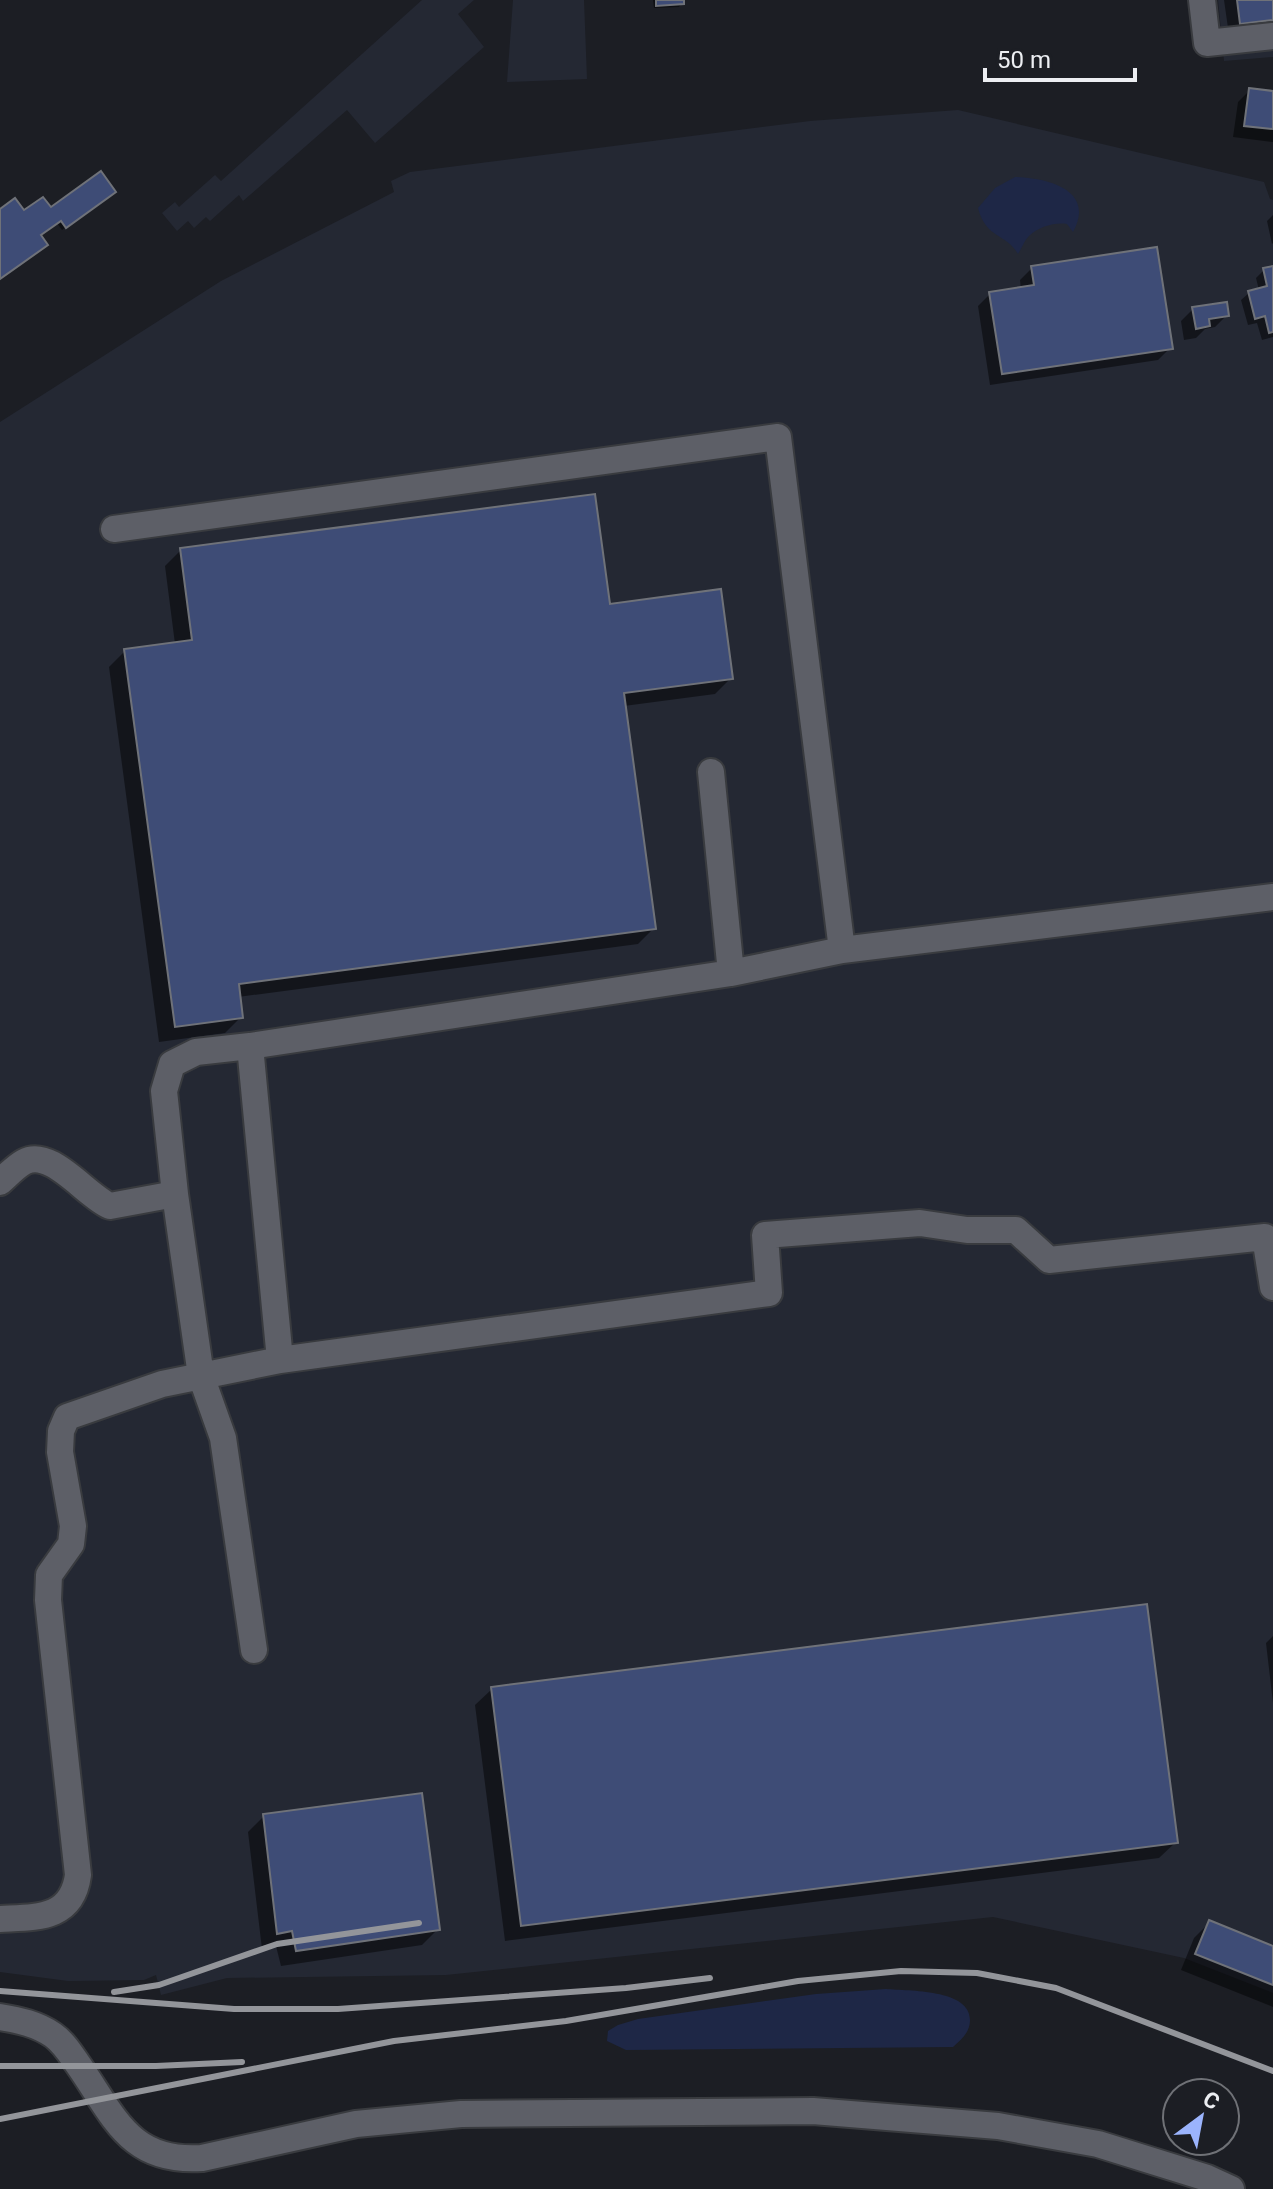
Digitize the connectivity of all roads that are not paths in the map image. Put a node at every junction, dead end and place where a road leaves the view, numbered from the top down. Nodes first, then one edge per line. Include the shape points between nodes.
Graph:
1 (1202, 0) edge
2 (1273, 36) edge
3 (114, 529) dead end
4 (711, 772) dead end
5 (1273, 897) edge
6 (842, 950) junction
7 (731, 973) junction
8 (250, 1046) junction
9 (0, 1182) edge
10 (175, 1194) junction
11 (1273, 1287) edge
12 (280, 1360) junction
13 (201, 1376) junction
14 (254, 1650) dead end
15 (0, 1919) edge
16 (0, 2017) edge
17 (1231, 2189) edge

1 - 2 street via 1207,43
3 - 6 street via 778,437
4 - 7 street
5 - 6 street
6 - 7 street
7 - 8 street
8 - 10 street via 196,1052 172,1064 164,1091
8 - 12 street
9 - 10 street via 23,1162 41,1159 110,1206
10 - 13 street
11 - 12 street via 1265,1237 1049,1260 1016,1230 920,1223 765,1235 769,1293
12 - 13 street
13 - 14 street via 223,1438
13 - 15 street via 117,1397 67,1417 61,1431 73,1526 71,1544 49,1575 48,1600 77,1887 59,1910
16 - 17 street via 27,2022 55,2036 126,2135 144,2148 182,2160 412,2117 813,2111 1013,2128 1098,2144

